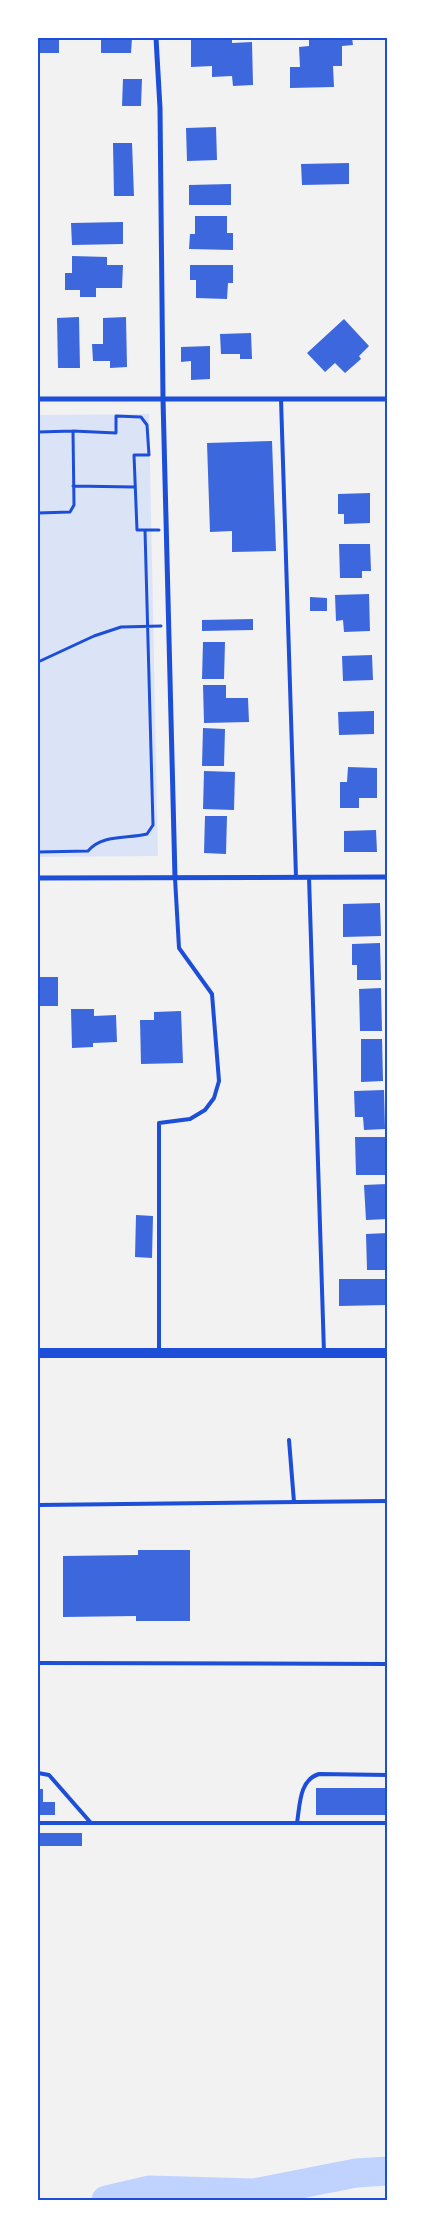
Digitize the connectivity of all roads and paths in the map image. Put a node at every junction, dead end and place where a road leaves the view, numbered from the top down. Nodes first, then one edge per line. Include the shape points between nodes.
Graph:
1 (156, 38) edge
2 (38, 399) edge
3 (281, 399) junction
4 (388, 399) edge
5 (163, 400) junction
6 (73, 431) junction
7 (38, 432) edge
8 (73, 486) junction
9 (134, 487) junction
10 (38, 513) edge
11 (145, 530) junction
12 (166, 530) junction
13 (169, 625) junction
14 (148, 626) junction
15 (38, 662) edge
16 (38, 852) edge
17 (296, 877) junction
18 (308, 877) junction
19 (388, 877) edge
20 (38, 878) edge
21 (175, 878) junction
22 (159, 1352) junction
23 (38, 1353) edge
24 (324, 1353) junction
25 (388, 1354) edge
26 (289, 1440) dead end
27 (388, 1501) edge
28 (294, 1502) junction
29 (38, 1505) edge
30 (38, 1663) edge
31 (388, 1664) edge
32 (38, 1773) edge
33 (388, 1775) edge
34 (38, 1823) edge
35 (92, 1823) junction
36 (297, 1823) junction
37 (388, 1823) edge

1 - 5 street via 160,108
2 - 5 street
3 - 4 street
3 - 5 street
3 - 17 lane
5 - 12 street
6 - 7 path
6 - 8 path
6 - 9 path via 116,432 116,416 141,417 147,425 149,455 134,455
8 - 9 path
8 - 10 path via 74,505 70,512
9 - 11 path via 137,530
11 - 12 path
11 - 14 path
12 - 13 street
13 - 14 path
13 - 21 street
14 - 15 path via 121,627
14 - 16 path via 153,825 147,834 106,839 88,851
17 - 18 street
17 - 21 street
18 - 19 street
18 - 24 lane
20 - 21 street
21 - 22 lane via 179,948 205,982 215,1006 219,1081 214,1098 205,1110 190,1119 159,1124
22 - 23 main road
22 - 24 main road
24 - 25 main road
26 - 28 lane
27 - 28 lane
28 - 29 lane
30 - 31 lane
32 - 35 lane via 49,1775
33 - 36 lane via 312,1776 304,1786
34 - 35 lane
35 - 36 lane
36 - 37 lane

